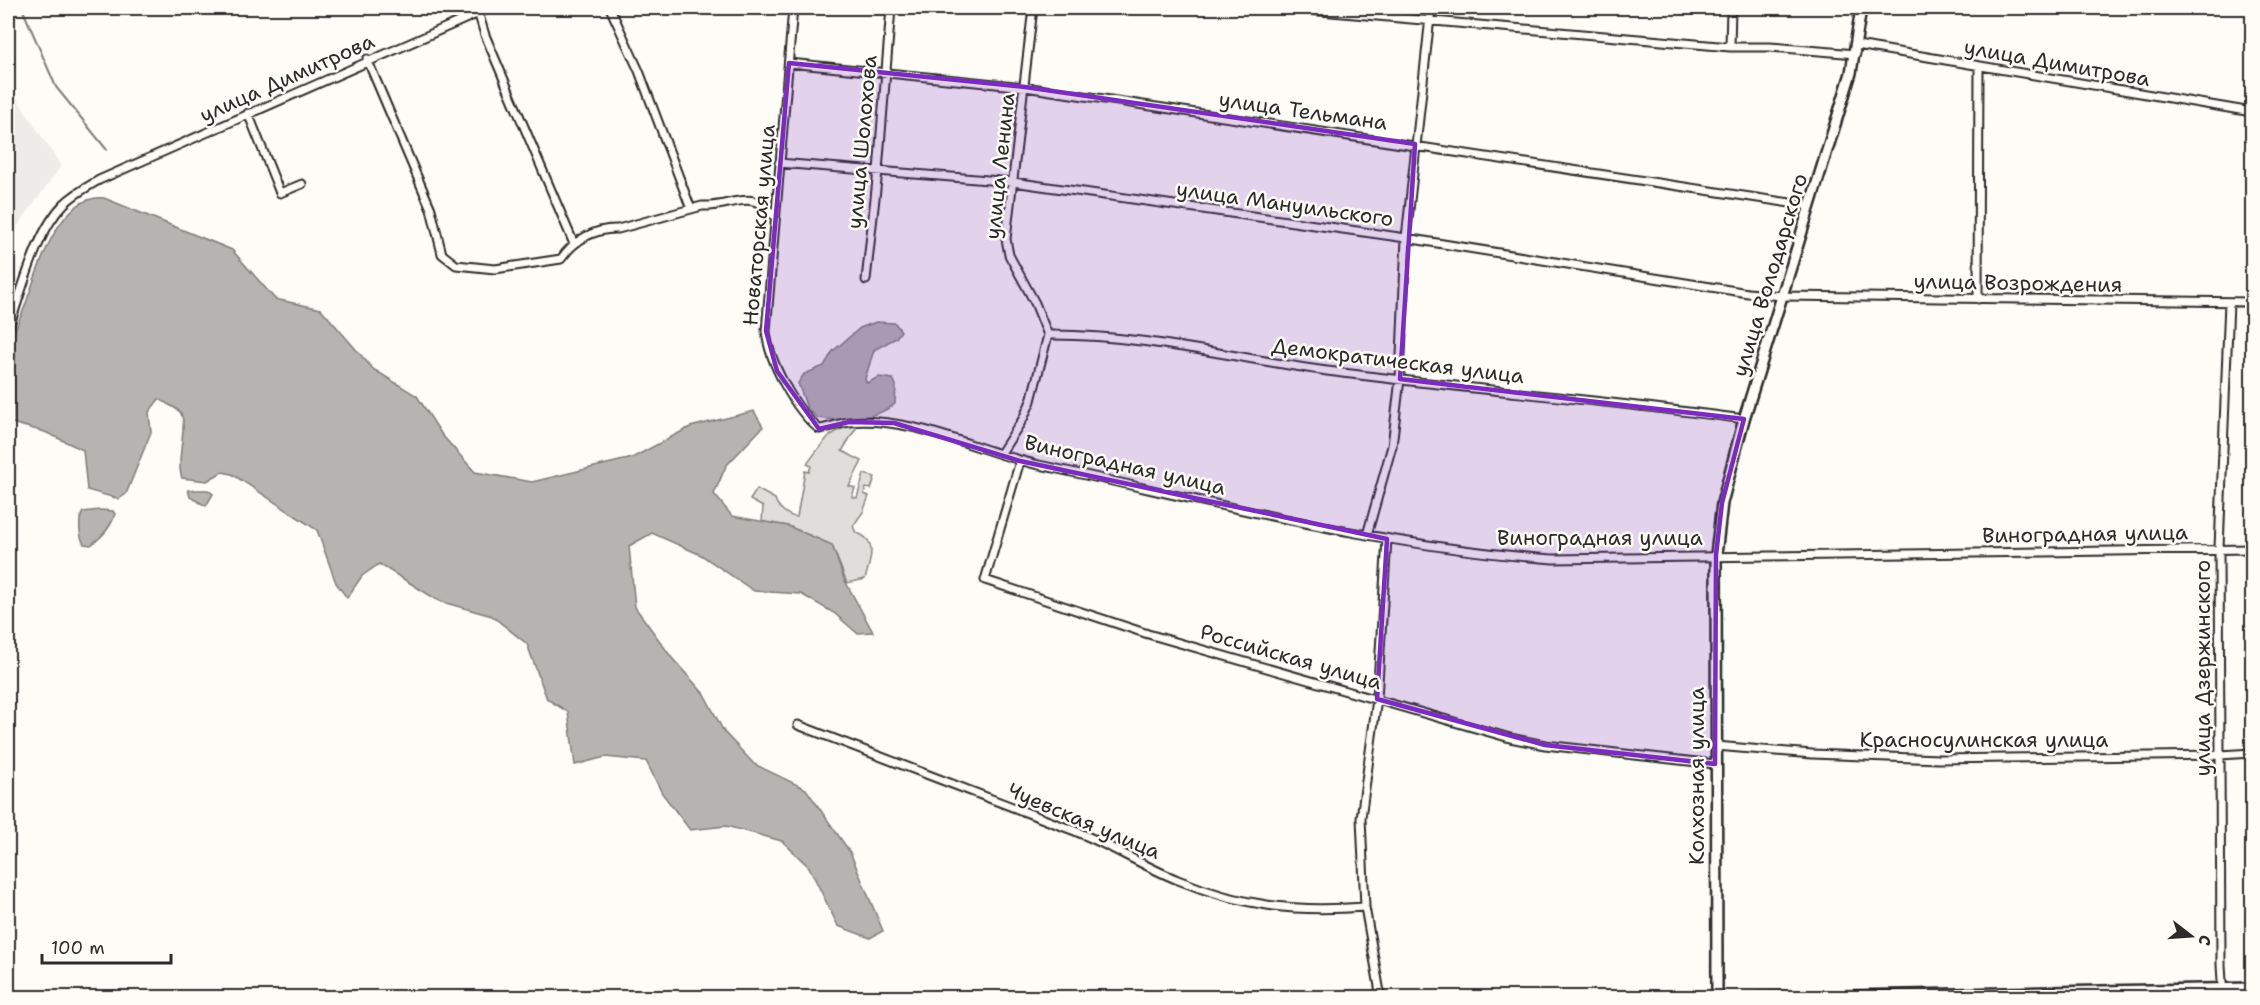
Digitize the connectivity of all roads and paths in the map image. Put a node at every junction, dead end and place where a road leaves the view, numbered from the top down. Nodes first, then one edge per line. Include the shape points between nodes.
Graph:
1 (490, 8) edge
2 (610, 8) edge
3 (793, 8) edge
4 (891, 8) edge
5 (1033, 8) edge
6 (1286, 8) edge
7 (1431, 8) edge
8 (1731, 8) edge
9 (1861, 8) edge
10 (478, 12) junction
11 (1429, 20) junction
12 (1730, 47) junction
13 (1856, 50) junction
14 (367, 59) junction
15 (789, 63) junction
16 (1979, 67) junction
17 (885, 73) junction
18 (1025, 87) junction
19 (2253, 112) edge
20 (248, 113) junction
21 (1415, 144) junction
22 (779, 163) junction
23 (878, 171) junction
24 (1013, 183) junction
25 (302, 184) dead end
26 (1810, 206) junction
27 (691, 209) junction
28 (774, 216) junction
29 (1406, 238) junction
30 (574, 244) junction
31 (867, 280) dead end
32 (1783, 296) junction
33 (1978, 299) junction
34 (2229, 302) junction
35 (2253, 302) edge
36 (8, 330) edge
37 (1048, 335) junction
38 (1400, 379) junction
39 (1744, 419) junction
40 (819, 429) joint
41 (1001, 453) junction
42 (1020, 461) junction
43 (1366, 535) junction
44 (1387, 539) junction
45 (2219, 548) junction
46 (2253, 549) edge
47 (1716, 555) junction
48 (1377, 699) junction
49 (798, 725) dead end
50 (1716, 746) junction
51 (2253, 753) edge
52 (2220, 755) junction
53 (1715, 764) junction
54 (1365, 907) junction
55 (2253, 988) edge
56 (2223, 993) edge
57 (1381, 998) edge
58 (1717, 998) edge
59 (1757, 998) edge

1 - 10 street, улица Димитрова
2 - 27 street via 639,71
3 - 15 street, Новаторская улица
4 - 17 street, улица Шолохова
5 - 18 street, улица Ленина
6 - 11 street, улица Димитрова
7 - 11 street
8 - 12 street
9 - 13 street, улица Володарского
10 - 14 street, улица Димитрова
10 - 30 street via 484,35
11 - 12 street, улица Димитрова
11 - 21 street
12 - 13 street, улица Димитрова
13 - 16 street, улица Димитрова
13 - 26 street, улица Володарского
14 - 20 street, улица Димитрова
14 - 30 street via 431,209 442,255 456,265 495,269 561,259
15 - 17 street, улица Тельмана
15 - 22 street, Новаторская улица
16 - 19 street, улица Димитрова
16 - 33 street
17 - 18 street, улица Тельмана
17 - 23 street, улица Шолохова
18 - 21 street, улица Тельмана
18 - 24 street, улица Ленина
20 - 25 street via 280,193
20 - 36 street, улица Димитрова via 99,180 65,202 47,226
21 - 26 street, улица Тельмана
21 - 29 street
22 - 23 street, улица Мануильского
22 - 28 street, Новаторская улица
23 - 24 street, улица Мануильского
23 - 31 street, улица Шолохова
24 - 29 street, улица Мануильского
24 - 37 street, улица Ленина via 1006,239
26 - 32 street, улица Володарского
27 - 28 street via 742,199 764,204
27 - 30 street via 618,229 604,229
28 - 40 street, Новаторская улица via 768,351 810,423
29 - 32 street, улица Мануильского
29 - 38 street
32 - 33 street, улица Возрождения
32 - 39 street, улица Володарского
33 - 34 street, улица Возрождения
34 - 35 street, улица Возрождения
34 - 45 street, улица Дзержинского
37 - 38 street, Демократическая улица via 1152,341 1230,356
37 - 41 street via 1031,401
38 - 39 street, Демократическая улица
38 - 43 street via 1392,446
39 - 47 street, улица Володарского via 1722,503
40 - 41 street, Виноградная улица via 849,422 894,423
41 - 42 street, Виноградная улица
42 - 43 street, Виноградная улица
42 - 48 street, Российская улица via 985,580 1148,634
43 - 44 street, Виноградная улица
44 - 47 street, Виноградная улица via 1482,554 1552,558
44 - 48 street
45 - 46 street, Виноградная улица
45 - 47 street, Виноградная улица
45 - 52 street, улица Дзержинского
47 - 50 street, Колхозная улица
48 - 53 street, Российская улица via 1545,745
48 - 54 street via 1361,818
49 - 54 street, Чуевская улица via 1079,833 1217,895 1257,905 1313,911
50 - 52 street, Красносулинская улица via 1939,759
50 - 53 street, Колхозная улица
51 - 52 street, Красносулинская улица
52 - 56 street, улица Дзержинского
53 - 58 street, Колхозная улица
54 - 57 street
55 - 56 street
56 - 59 street

